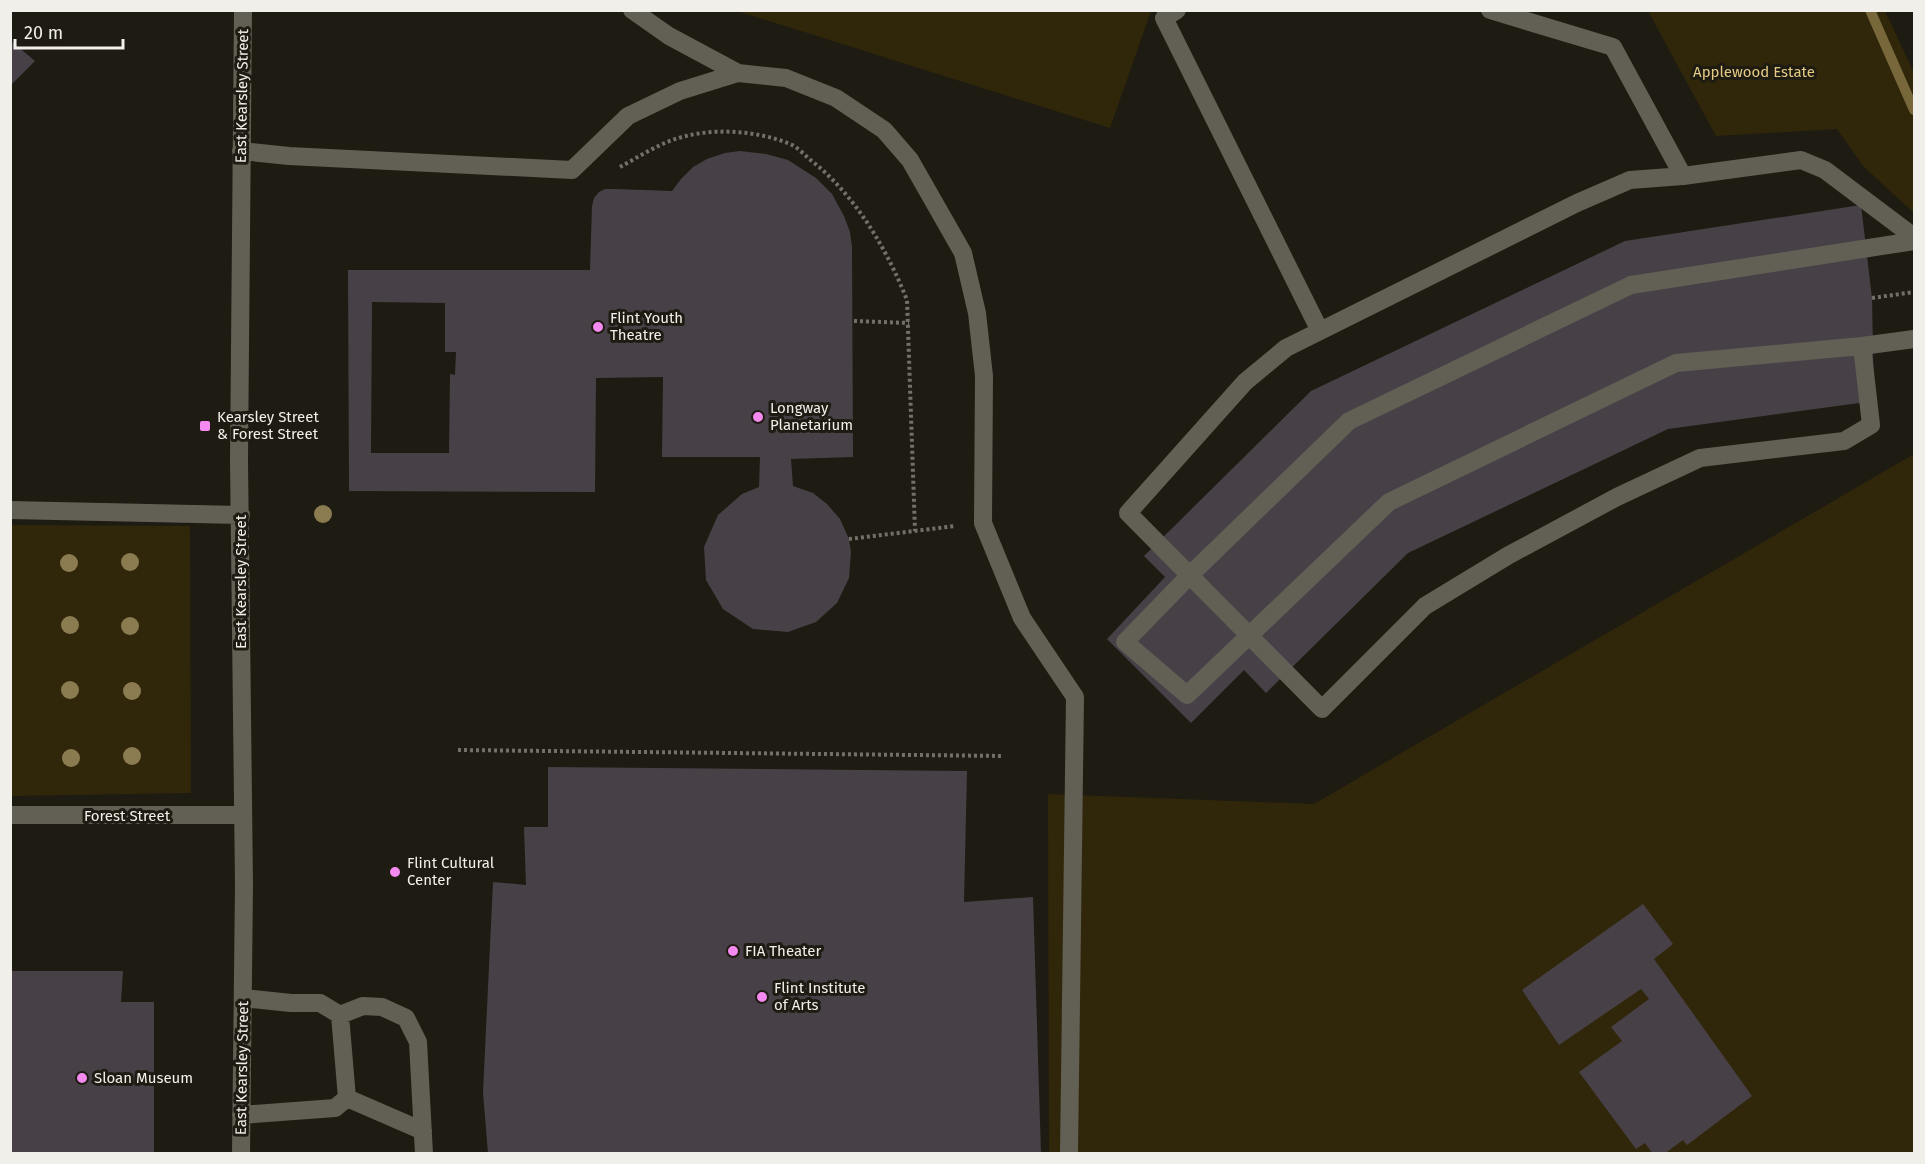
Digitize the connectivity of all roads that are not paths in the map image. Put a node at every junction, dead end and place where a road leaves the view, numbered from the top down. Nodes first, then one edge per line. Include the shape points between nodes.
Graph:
1 (243, 10) edge
2 (632, 10) edge
3 (1177, 10) edge
4 (1490, 10) edge
5 (738, 73) junction
6 (241, 151) junction
7 (1683, 176) junction
8 (1914, 239) edge
9 (1320, 331) junction
10 (1914, 339) edge
11 (1862, 346) junction
12 (10, 510) edge
13 (241, 515) junction
14 (1190, 575) junction
15 (1249, 635) junction
16 (10, 815) edge
17 (243, 815) junction
18 (243, 998) junction
19 (340, 1016) junction
20 (347, 1098) junction
21 (241, 1115) junction
22 (423, 1131) junction
23 (241, 1154) edge
24 (424, 1154) edge
25 (1070, 1154) edge

1 - 6 street, East Kearsley Street
2 - 5 street via 669,36
3 - 9 street via 1164,18
4 - 7 street via 1613,47
5 - 6 street via 680,91 628,116 572,171
5 - 25 street via 786,78 836,98 884,130 910,160 963,253 977,313 984,376 983,523 1022,618 1074,697
6 - 13 street, East Kearsley Street
7 - 8 street via 1801,160 1825,170
7 - 9 street via 1630,180
8 - 14 street via 1631,285 1349,421
9 - 14 street via 1286,348 1245,382 1128,513
10 - 11 street
11 - 15 street via 1676,363 1389,502
11 - 15 street via 1871,425 1844,441 1700,458 1617,497 1425,606 1322,710
12 - 13 street
13 - 17 street, East Kearsley Street
14 - 15 street
14 - 15 street via 1125,642 1186,695
16 - 17 street, Forest Street
17 - 18 street, East Kearsley Street
18 - 19 street via 320,1004
18 - 21 street, East Kearsley Street
19 - 20 street
19 - 22 street via 363,1006 382,1007 406,1018 418,1042
20 - 21 street via 335,1108
20 - 22 street
21 - 23 street, East Kearsley Street
22 - 24 street

